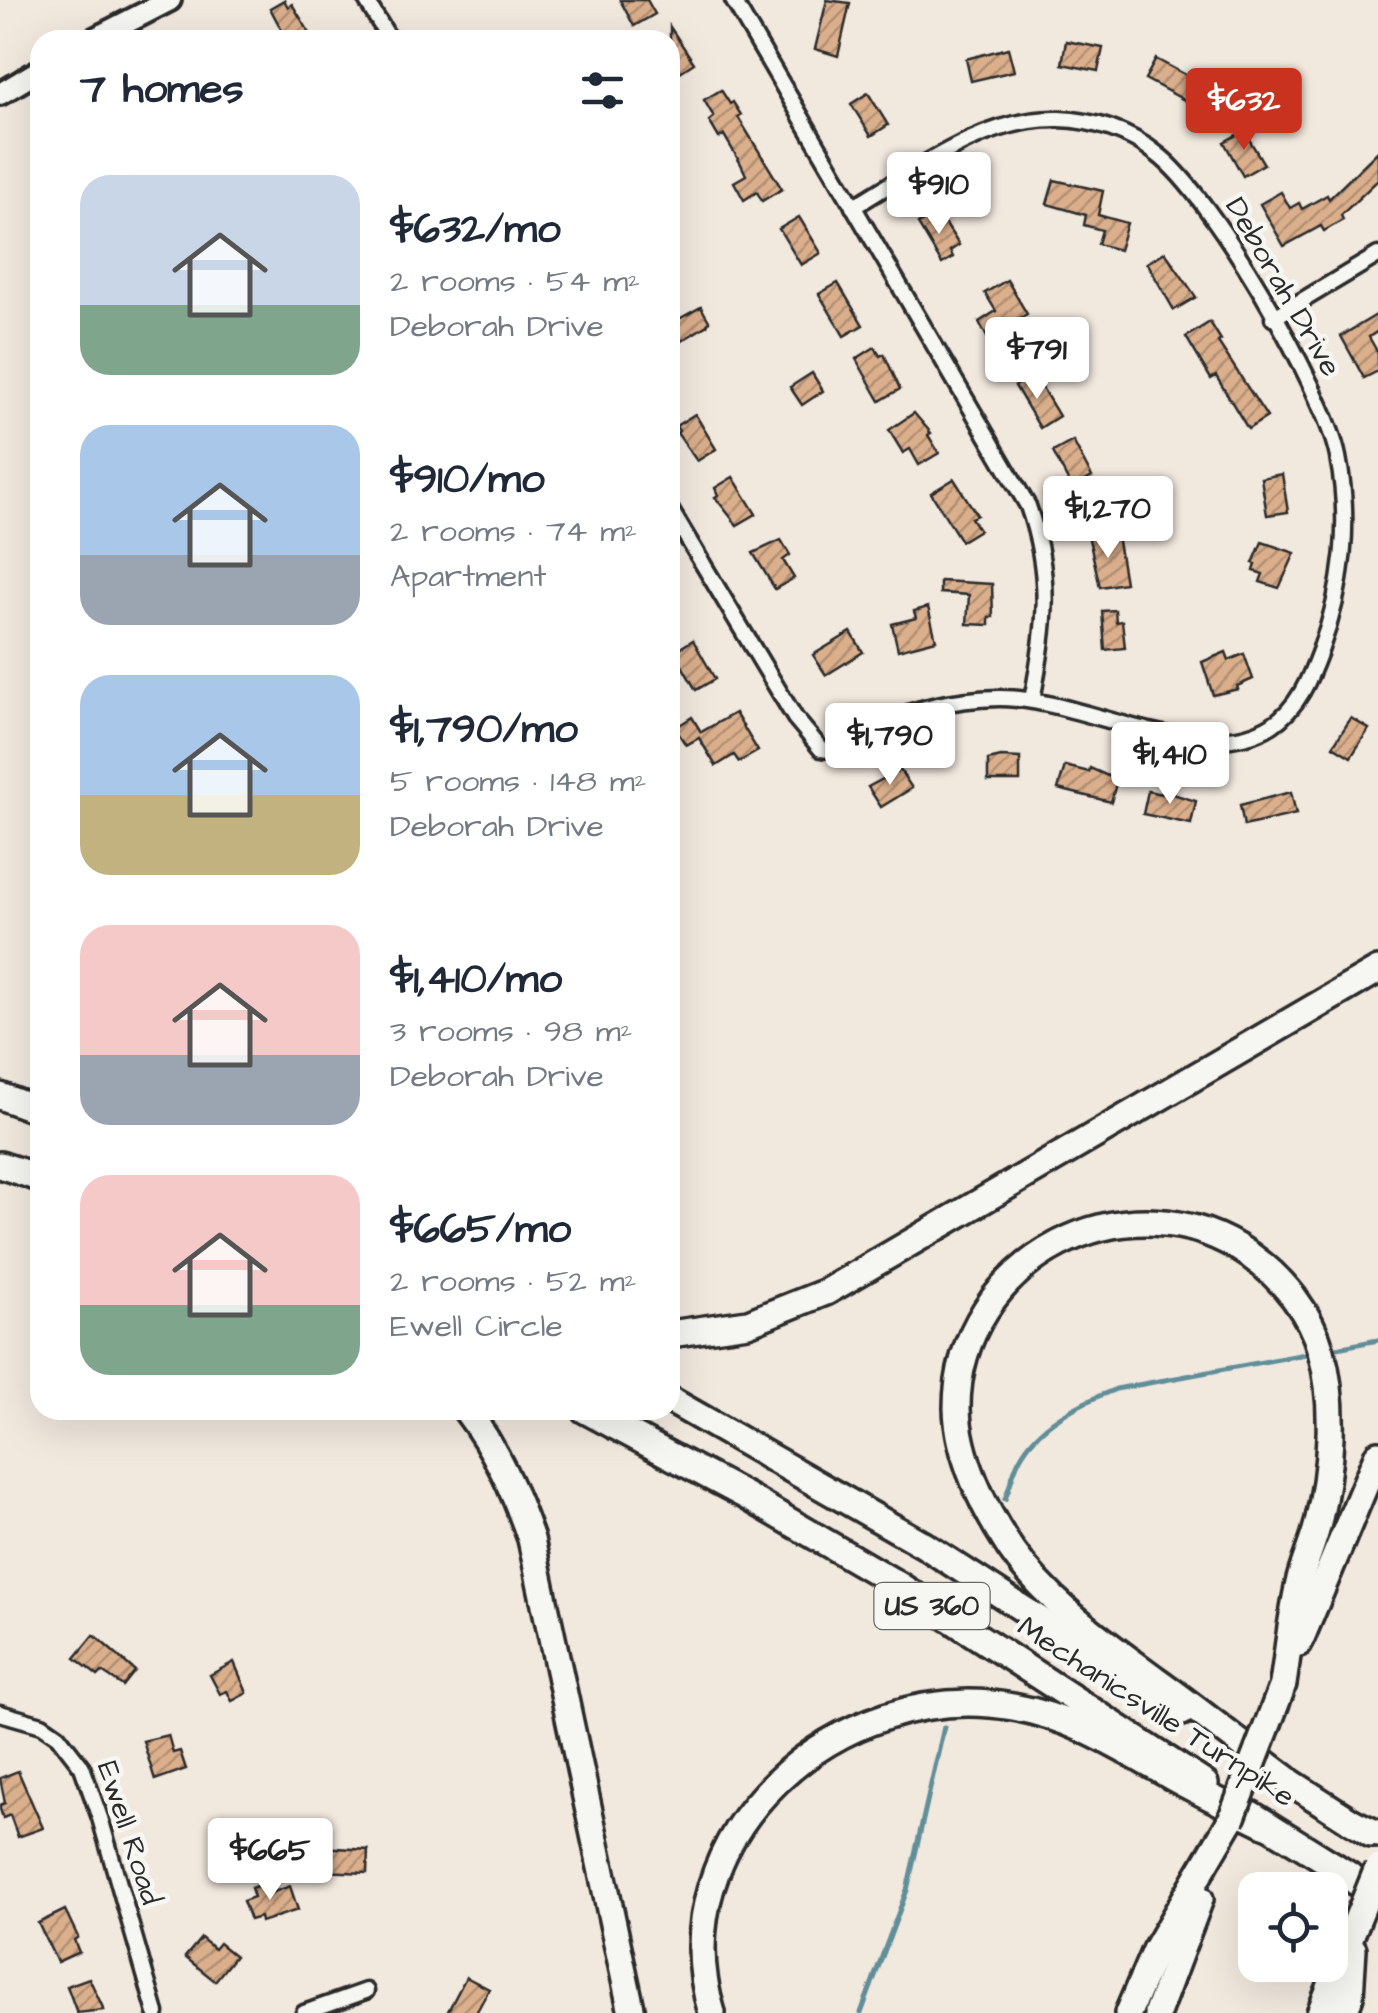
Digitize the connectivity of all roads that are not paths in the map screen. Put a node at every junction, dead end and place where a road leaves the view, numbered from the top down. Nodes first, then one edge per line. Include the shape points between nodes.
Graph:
1 (170, 0) edge
2 (366, 0) edge
3 (733, 0) edge
4 (112, 30) edge
5 (384, 30) edge
6 (30, 76) edge
7 (0, 94) edge
8 (853, 207) junction
9 (1378, 255) edge
10 (1274, 318) junction
11 (680, 526) edge
12 (1032, 700) junction
13 (1378, 970) edge
14 (0, 1096) edge
15 (30, 1108) edge
16 (0, 1114) edge
17 (30, 1123) edge
18 (0, 1165) edge
19 (30, 1175) edge
20 (680, 1333) edge
21 (680, 1406) edge
22 (472, 1420) edge
23 (603, 1420) edge
24 (1378, 1454) edge
25 (1282, 1688) junction
26 (0, 1714) edge
27 (1287, 1779) junction
28 (1267, 1824) junction
29 (1378, 1836) edge
30 (1378, 1868) edge
31 (1195, 1895) junction
32 (1378, 1895) edge
33 (1348, 1955) edge
34 (1348, 1980) edge
35 (1336, 1982) edge
36 (366, 1991) dead end
37 (156, 2013) edge
38 (304, 2013) edge
39 (632, 2013) edge
40 (712, 2013) edge
41 (1128, 2013) edge
42 (1158, 2013) edge
43 (1320, 2013) edge
44 (1344, 2013) edge

1 - 4 main road
2 - 5 street
3 - 8 street
6 - 7 main road
8 - 10 street, Deborah Drive via 1004,127 1035,120 1092,123 1136,140 1176,172 1214,219
8 - 12 street via 1028,506 1046,600
9 - 10 street
10 - 12 street, Deborah Drive via 1334,439 1344,501 1335,605 1302,694 1272,726 1205,741
11 - 12 street, Deborah Drive via 795,718 821,749 838,749 924,708
13 - 20 highway via 826,1292 748,1323
14 - 15 highway
16 - 17 highway
18 - 19 highway
21 - 27 highway, Mechanicsville Turnpike / US 360 via 938,1554
22 - 39 highway via 509,1481 531,1539
23 - 28 highway, Mechanicsville Turnpike / US 360 via 897,1584
24 - 25 highway
25 - 27 highway via 1298,1584 1324,1493 1328,1398 1313,1329 1284,1284 1238,1247 1194,1228 1139,1222 1085,1231 1036,1255 986,1308 963,1362 957,1409 978,1488 1012,1550 1083,1626
25 - 31 highway, bridge
26 - 37 street, Ewell Road via 42,1725 82,1767
27 - 29 highway, Mechanicsville Turnpike / US 360
28 - 32 highway, Mechanicsville Turnpike / US 360
28 - 40 highway via 1103,1736 1028,1709 951,1702 886,1715 802,1760 764,1795 732,1840 709,1894 702,1935
30 - 33 highway, bridge
31 - 41 highway via 1156,1950
31 - 42 highway
34 - 44 highway
35 - 43 highway
36 - 38 street

